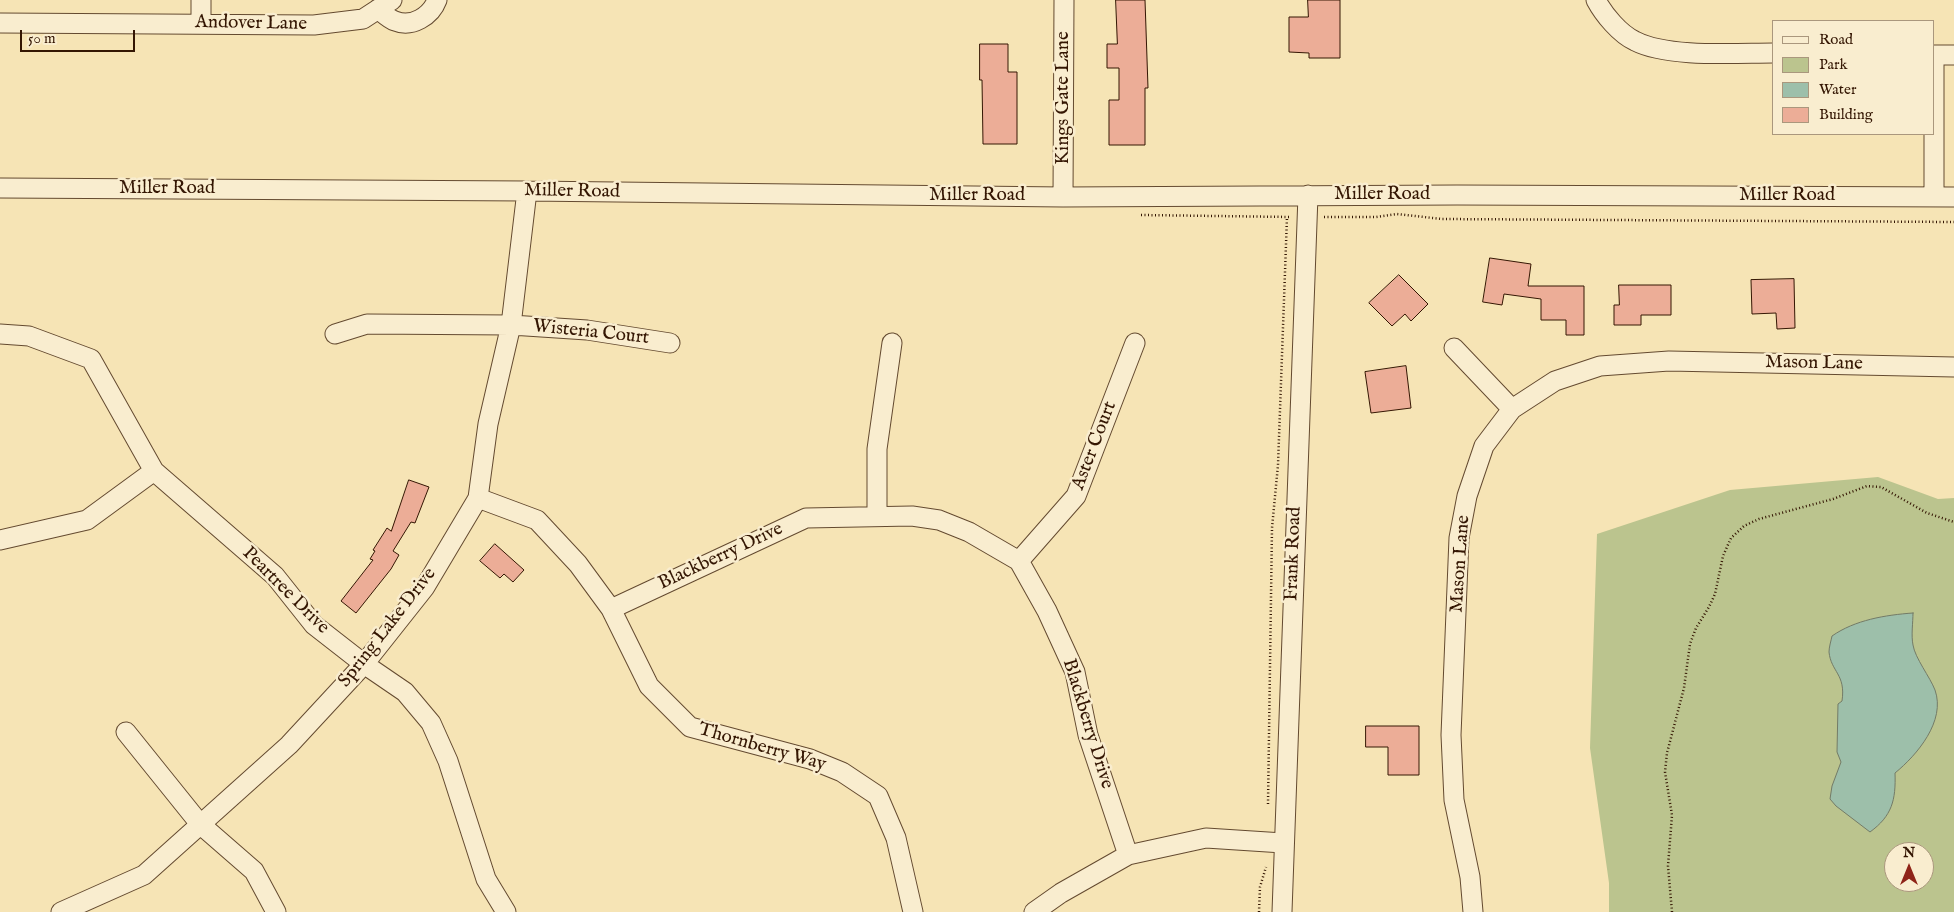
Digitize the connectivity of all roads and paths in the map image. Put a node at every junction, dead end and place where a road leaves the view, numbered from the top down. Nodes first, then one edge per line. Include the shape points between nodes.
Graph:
1 (201, 0) edge
2 (437, 0) edge
3 (1064, 0) edge
4 (1596, 0) edge
5 (385, 5) edge
6 (0, 24) edge
7 (201, 24) junction
8 (1772, 53) edge
9 (1934, 55) edge
10 (1954, 55) edge
11 (1934, 135) edge
12 (0, 188) edge
13 (527, 191) junction
14 (1308, 195) junction
15 (1063, 197) junction
16 (1934, 197) junction
17 (1954, 197) edge
18 (1287, 217) dead end
19 (511, 325) junction
20 (0, 334) edge
21 (335, 334) dead end
22 (670, 343) dead end
23 (892, 343) dead end
24 (1135, 343) dead end
25 (1454, 348) dead end
26 (1954, 367) edge
27 (1512, 409) junction
28 (154, 471) junction
29 (478, 498) junction
30 (876, 516) junction
31 (1954, 522) edge
32 (0, 540) edge
33 (1019, 561) junction
34 (611, 609) junction
35 (364, 664) junction
36 (126, 732) dead end
37 (1269, 812) dead end
38 (200, 824) junction
39 (1276, 842) junction
40 (1128, 855) junction
41 (61, 912) edge
42 (276, 912) edge
43 (506, 912) edge
44 (914, 912) edge
45 (1034, 912) edge
46 (1259, 912) edge
47 (1282, 912) edge
48 (1473, 912) edge
49 (1672, 912) edge

1 - 7 street
2 - 5 street, Andover Lane via 433,10 416,22 395,22
3 - 15 street, Kings Gate Lane
4 - 8 street via 1614,24 1635,41 1659,49
5 - 7 street, Andover Lane via 363,19 314,25
6 - 7 street, Andover Lane
9 - 10 street
11 - 16 street
12 - 13 street, Miller Road
13 - 15 street, Miller Road
13 - 19 street, Spring Lake Drive
14 - 15 street, Miller Road
14 - 16 street, Miller Road
14 - 39 street, Frank Road
16 - 17 street, Miller Road
18 - 37 path via 1278,465 1271,557 1266,789
19 - 21 street, Wisteria Court via 367,324
19 - 22 street, Wisteria Court via 586,330
19 - 29 street, Spring Lake Drive via 488,424
20 - 28 street, Peartree Drive via 29,336 91,359
23 - 30 street via 876,449
24 - 33 street, Aster Court via 1076,496
25 - 27 street
26 - 27 street, Mason Lane via 1669,361 1600,366 1555,381
27 - 48 street, Mason Lane via 1484,446 1467,496 1459,538 1453,791 1470,877
28 - 32 street via 87,520
28 - 35 street, Peartree Drive via 275,576 314,625
29 - 34 street, Thornberry Way via 537,520 578,564
29 - 35 street, Spring Lake Drive via 425,587
30 - 33 street, Blackberry Drive via 939,520 969,532
30 - 34 street, Blackberry Drive via 806,518
31 - 49 path via 1927,513 1881,487 1867,486 1759,519 1744,526 1731,538 1709,607 1690,644 1684,688 1667,753 1665,772 1672,815 1668,866
33 - 40 street, Blackberry Drive via 1075,672 1088,735
34 - 44 street, Thornberry Way via 649,686 690,727 810,759 842,772 878,796 896,838
35 - 38 street, Spring Lake Drive via 289,745
35 - 43 street, Peartree Drive via 405,692 431,722 448,761 486,879
36 - 38 street
38 - 41 street, Spring Lake Drive via 144,875
38 - 42 street via 254,871
39 - 40 street via 1206,838
39 - 46 path via 1260,887
39 - 47 street, Frank Road
40 - 45 street

